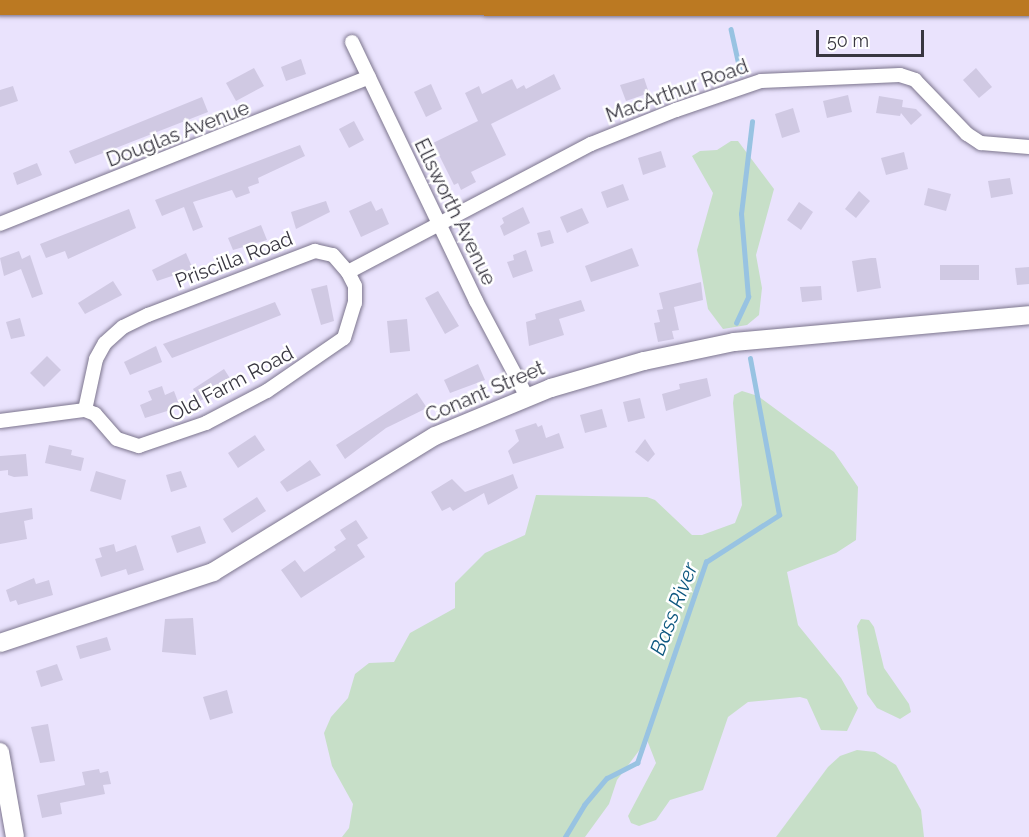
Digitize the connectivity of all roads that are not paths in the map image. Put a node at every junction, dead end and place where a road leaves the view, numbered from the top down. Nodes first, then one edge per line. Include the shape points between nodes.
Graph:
1 (0, 3) edge
2 (1029, 4) edge
3 (352, 42) dead end
4 (369, 77) junction
5 (1029, 147) edge
6 (0, 224) edge
7 (439, 225) junction
8 (348, 272) junction
9 (1029, 315) edge
10 (526, 397) junction
11 (85, 410) junction
12 (0, 421) edge
13 (0, 643) edge
14 (0, 752) edge
15 (15, 837) edge

1 - 2 highway
3 - 4 street, Ellsworth Avenue
4 - 6 street, Douglas Avenue
4 - 7 street, Ellsworth Avenue
5 - 7 street, MacArthur Road via 981,143 967,134 915,80 900,75 761,81 591,144 522,177
7 - 8 street
7 - 10 street, Ellsworth Avenue
8 - 11 street, Priscilla Road via 333,255 315,251 123,327 112,334 96,359
8 - 11 street, Old Farm Road via 355,286 355,303 344,338 267,391 206,423 139,446 117,439 95,414
9 - 10 main road, Conant Street via 734,342 644,361
10 - 13 main road, Conant Street via 435,436 213,572
11 - 12 street
14 - 15 main road

